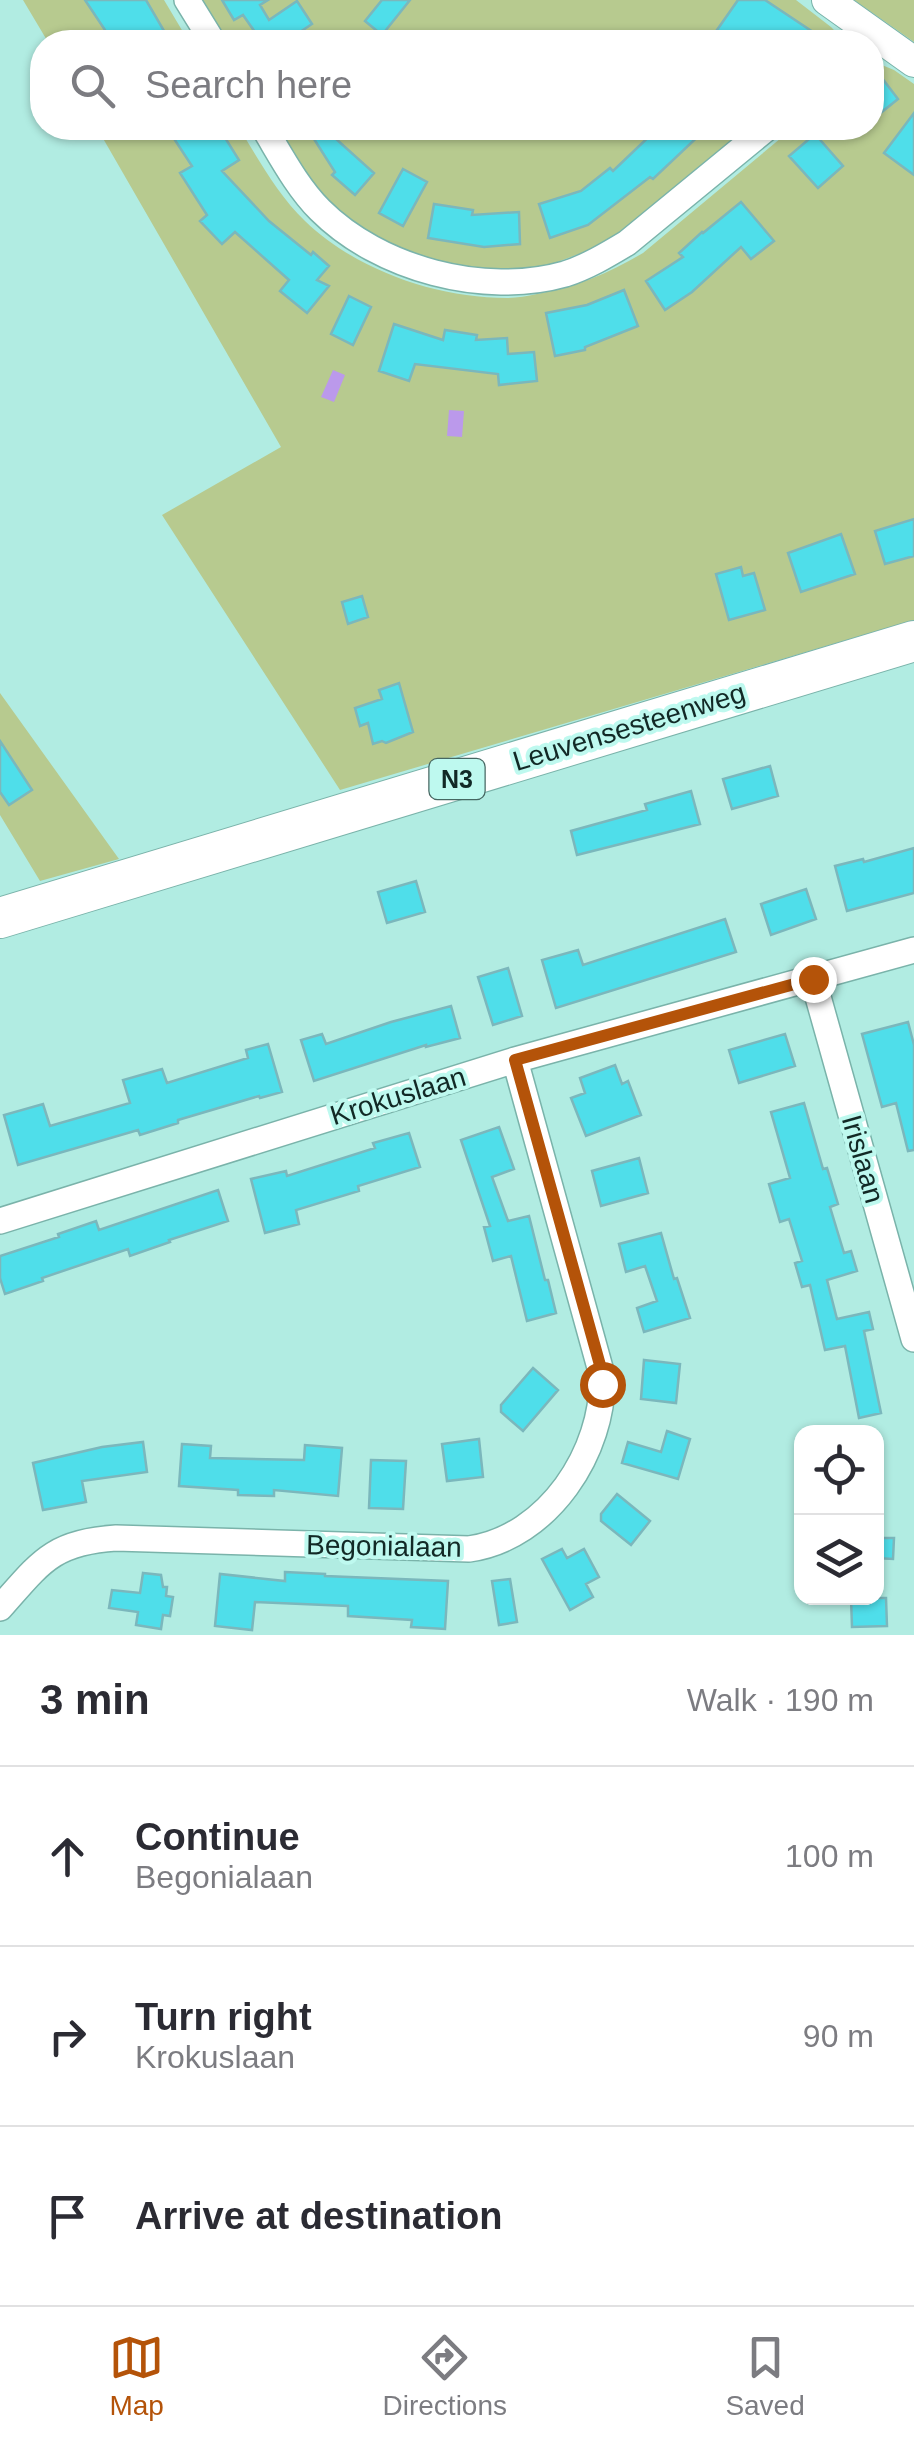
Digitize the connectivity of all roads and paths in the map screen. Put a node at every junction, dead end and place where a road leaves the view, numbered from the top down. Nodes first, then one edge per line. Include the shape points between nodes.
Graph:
1 (187, 0) edge
2 (827, 0) edge
3 (206, 30) edge
4 (863, 30) edge
5 (884, 45) edge
6 (914, 62) edge
7 (271, 140) edge
8 (752, 140) edge
9 (914, 641) edge
10 (0, 918) edge
11 (914, 950) edge
12 (813, 979) junction
13 (515, 1060) junction
14 (0, 1220) edge
15 (914, 1339) edge
16 (0, 1608) edge

1 - 3 street
2 - 4 street
5 - 6 street
7 - 8 street via 300,188 369,248 436,272 508,282 561,275 605,257
9 - 10 main road, Leuvensesteenweg / N3
11 - 12 street, Krokuslaan
12 - 13 street, Krokuslaan
12 - 15 street, Irislaan
13 - 14 street, Krokuslaan
13 - 16 street, Begonialaan via 602,1375 590,1442 557,1497 504,1540 469,1548 84,1542 46,1558

